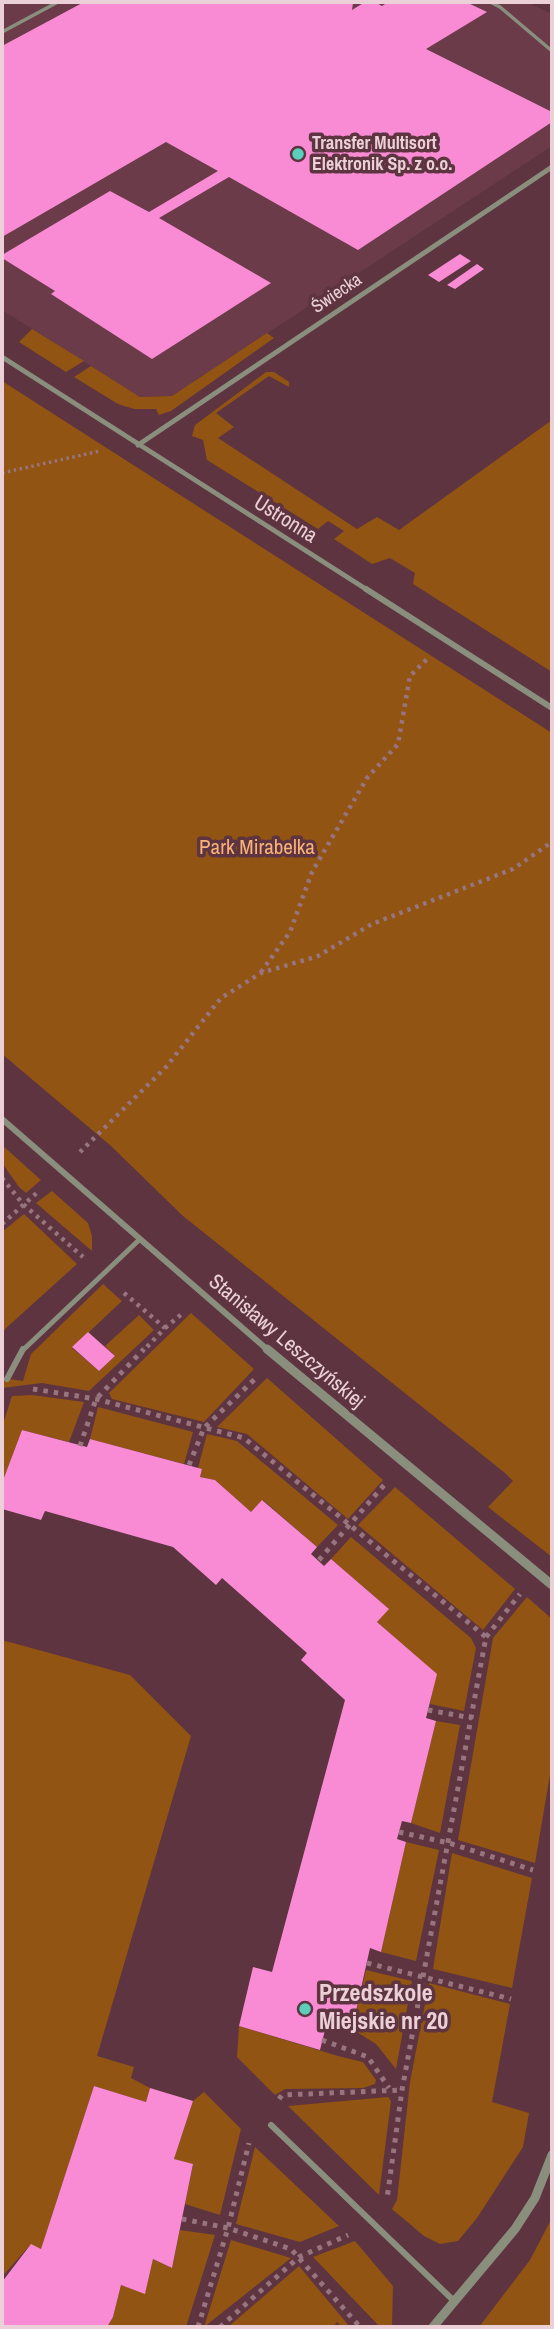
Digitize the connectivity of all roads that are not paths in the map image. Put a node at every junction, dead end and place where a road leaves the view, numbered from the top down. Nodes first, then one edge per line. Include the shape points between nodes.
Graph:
1 (58, 2) edge
2 (490, 2) edge
3 (2, 32) edge
4 (552, 51) edge
5 (552, 167) edge
6 (2, 358) edge
7 (138, 445) junction
8 (552, 708) edge
9 (2, 1119) edge
10 (139, 1240) junction
11 (7, 1379) dead end
12 (552, 1585) edge
13 (271, 2125) dead end
14 (552, 2155) edge
15 (454, 2301) junction
16 (433, 2327) edge

1 - 3 lane
2 - 4 lane
5 - 7 street, Świecka
6 - 7 street, Ustronna
7 - 8 street, Ustronna
9 - 10 street, Stanisławy Leszczyńskiej
10 - 11 lane via 24,1347
10 - 12 street, Stanisławy Leszczyńskiej
13 - 15 lane
14 - 15 street via 535,2198
15 - 16 street

